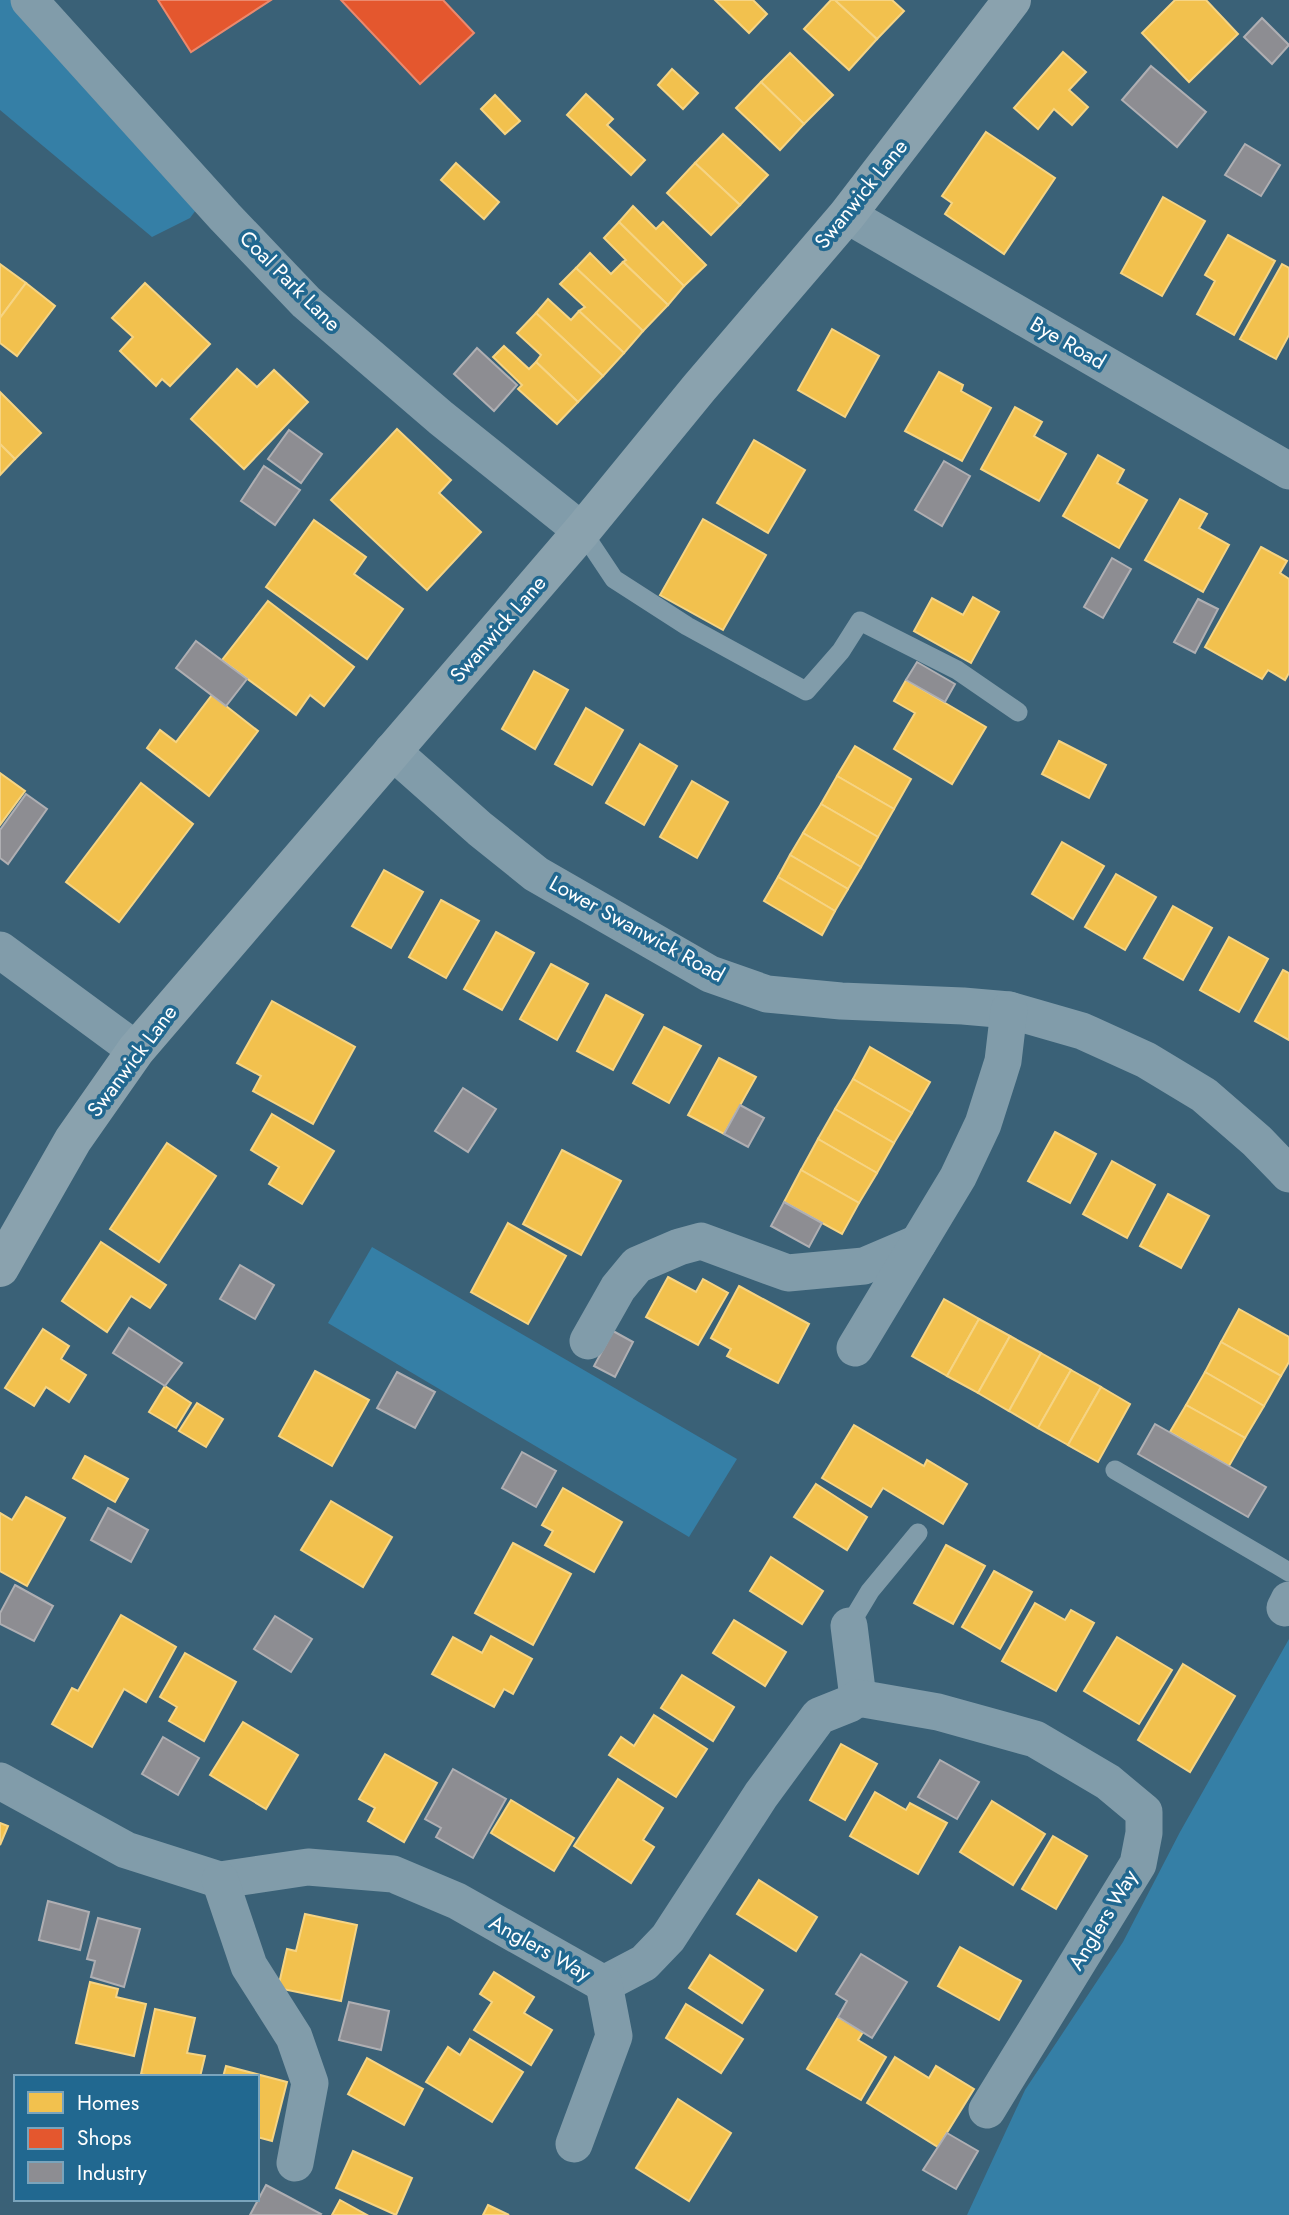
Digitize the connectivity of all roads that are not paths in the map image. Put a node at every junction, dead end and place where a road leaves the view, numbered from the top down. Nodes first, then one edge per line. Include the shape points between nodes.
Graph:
1 (29, 0) edge
2 (1012, 0) edge
3 (847, 215) junction
4 (1289, 471) edge
5 (582, 531) junction
6 (1018, 712) dead end
7 (391, 751) junction
8 (0, 950) edge
9 (1009, 1010) junction
10 (136, 1050) junction
11 (1289, 1174) edge
12 (918, 1242) junction
13 (0, 1268) edge
14 (588, 1341) dead end
15 (855, 1348) dead end
16 (1115, 1470) dead end
17 (918, 1533) dead end
18 (1289, 1572) edge
19 (849, 1626) joint
20 (858, 1698) junction
21 (0, 1781) edge
22 (220, 1880) junction
23 (604, 1984) junction
24 (988, 2109) dead end
25 (574, 2144) dead end
26 (295, 2164) dead end

1 - 5 street, Coal Park Lane via 306,302
2 - 3 street, Swanwick Lane
3 - 4 street, Bye Road
3 - 5 street, Swanwick Lane
5 - 6 lane via 614,579 687,626 806,691 860,621 957,670
5 - 7 street, Swanwick Lane
7 - 9 street, Lower Swanwick Road via 536,874 710,974 767,994 791,997
7 - 10 street, Swanwick Lane
8 - 10 street
9 - 11 street, Lower Swanwick Road via 1082,1031 1146,1060 1204,1095
9 - 12 street via 1003,1061 983,1124 958,1177
10 - 13 street, Swanwick Lane via 73,1140
12 - 14 street via 864,1266 788,1273 701,1241 680,1247 637,1265 618,1288
12 - 15 street
16 - 18 lane
17 - 19 lane via 870,1591
19 - 20 street
20 - 23 street, Anglers Way via 819,1716 761,1795 668,1938 644,1963
20 - 24 street, Anglers Way via 938,1712 1035,1739 1108,1782 1143,1811 1138,1864
21 - 22 street, Anglers Way via 126,1850
22 - 23 street, Anglers Way via 308,1867 393,1874 457,1901
22 - 26 street via 249,1966 294,2037 310,2083
23 - 25 street via 614,2036

